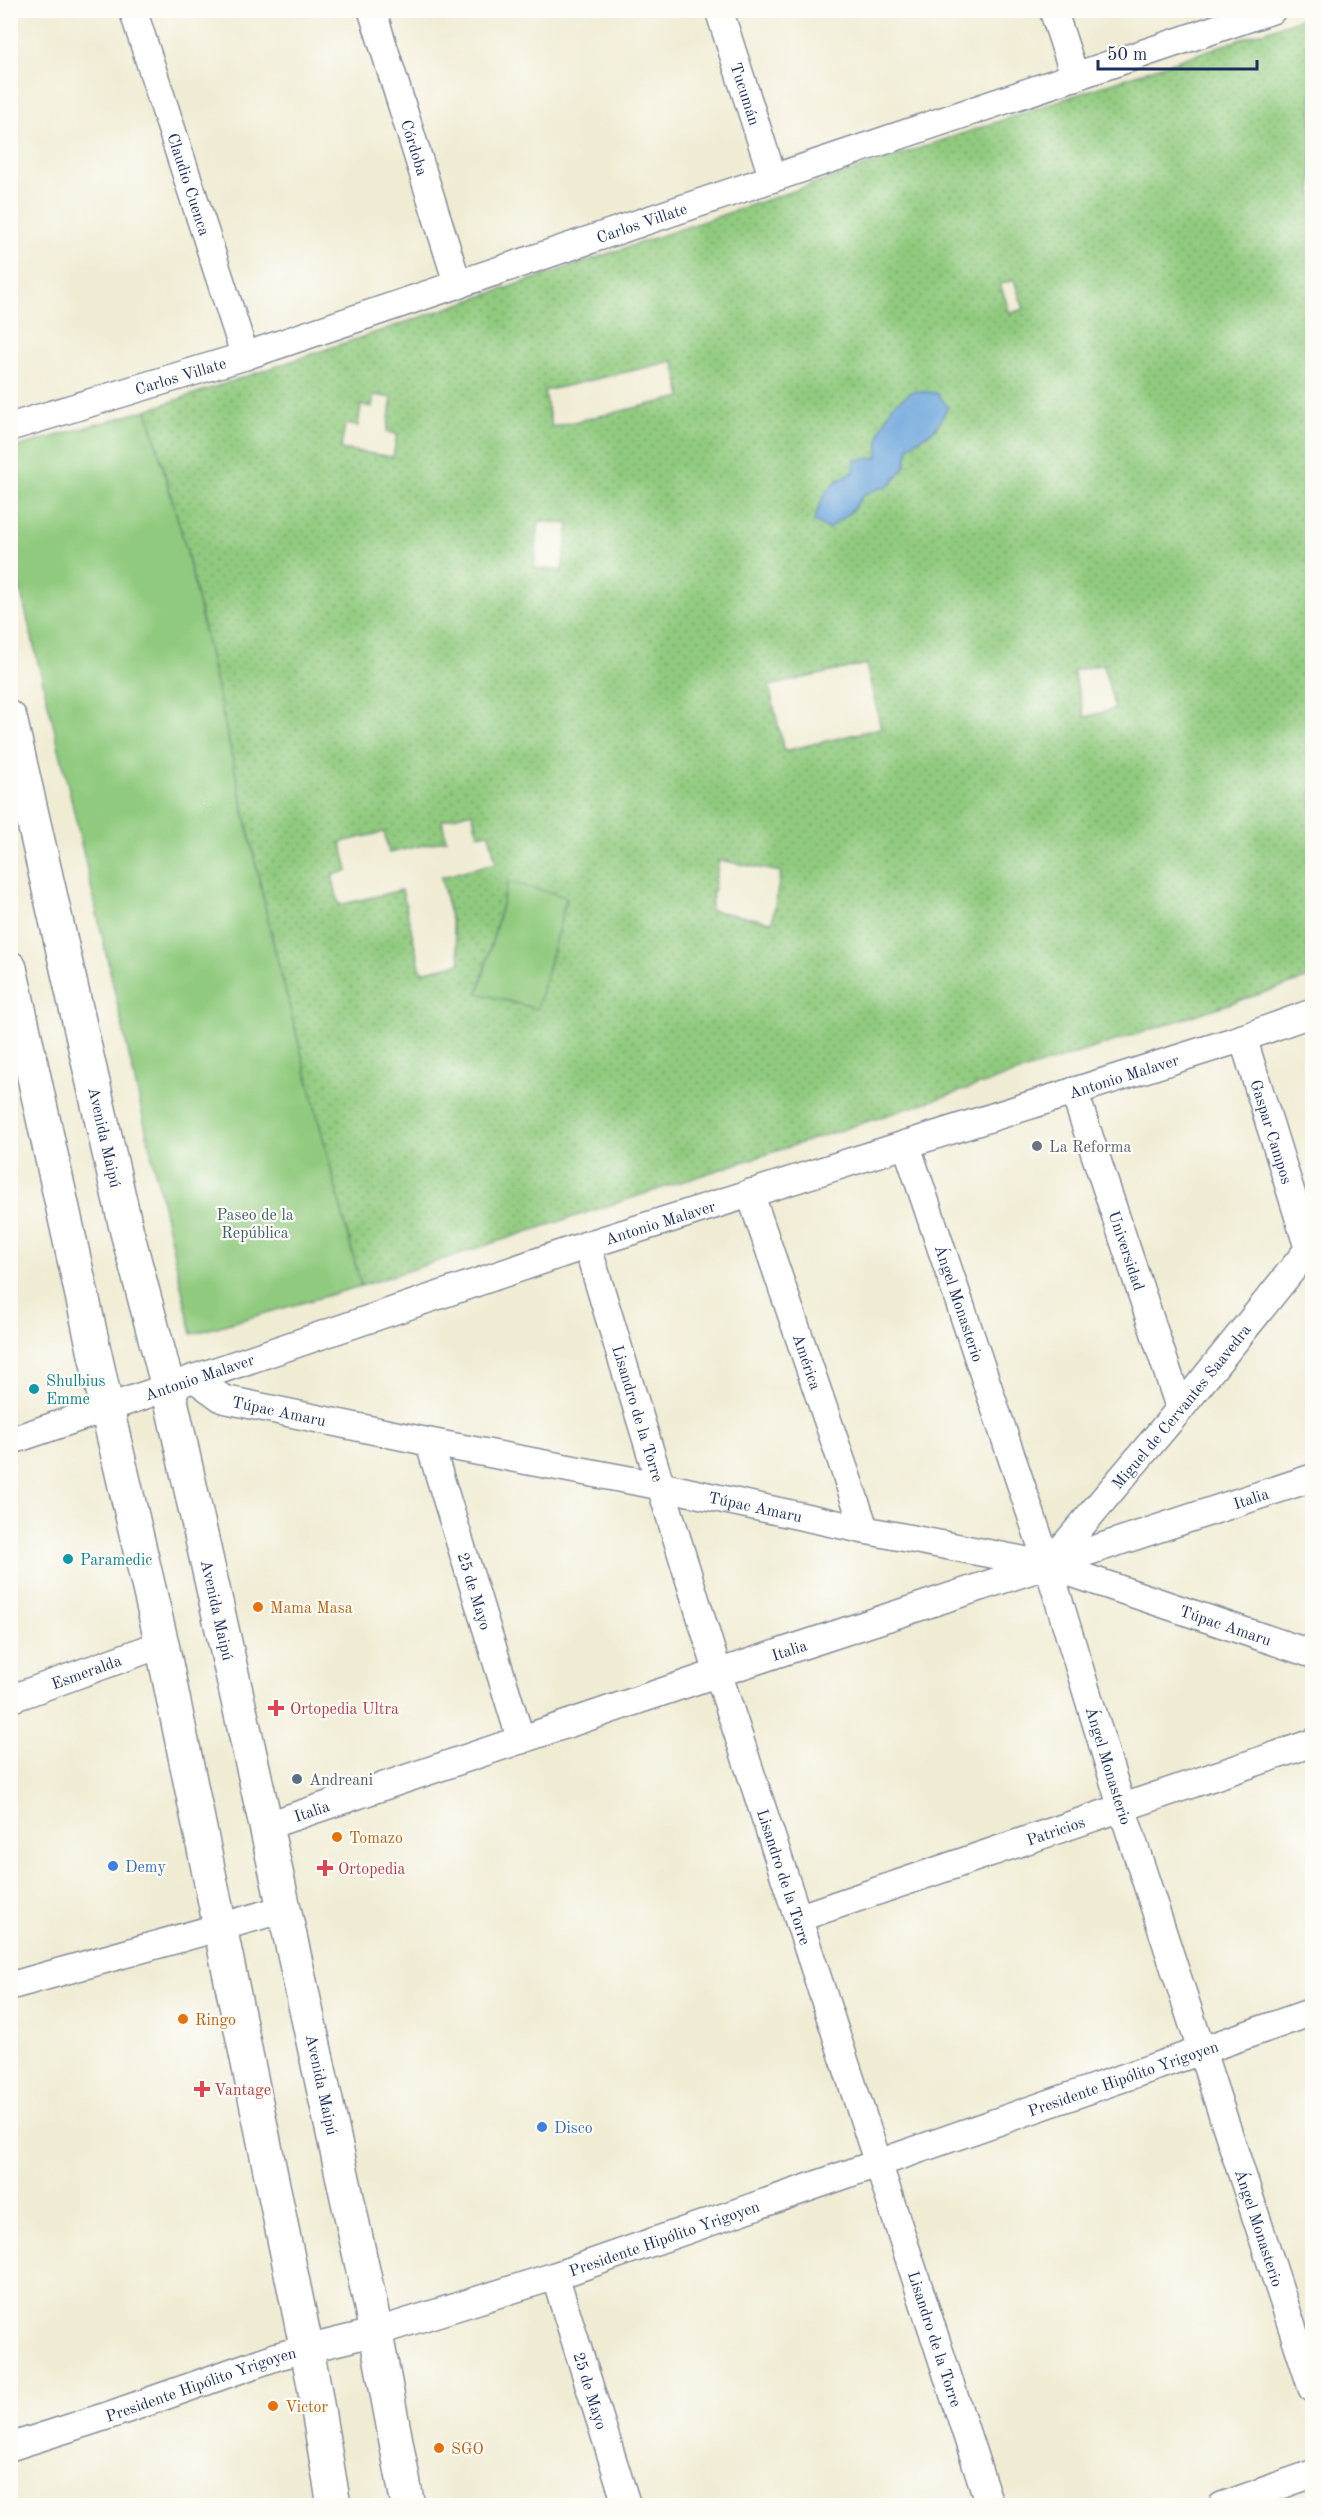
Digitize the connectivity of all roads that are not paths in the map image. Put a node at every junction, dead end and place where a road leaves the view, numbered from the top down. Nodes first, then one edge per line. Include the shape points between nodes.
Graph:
1 (133, 10) edge
2 (372, 10) edge
3 (719, 10) edge
4 (1053, 10) edge
5 (1272, 10) edge
6 (1075, 77) junction
7 (773, 178) junction
8 (458, 285) junction
9 (245, 356) junction
10 (10, 427) edge
11 (10, 718) edge
12 (10, 968) edge
13 (1312, 1013) edge
14 (1243, 1038) junction
15 (1074, 1091) junction
16 (906, 1144) junction
17 (750, 1193) junction
18 (588, 1245) junction
19 (1311, 1251) edge
20 (181, 1382) junction
21 (107, 1409) junction
22 (1180, 1409) junction
23 (10, 1441) edge
24 (429, 1442) junction
25 (1312, 1478) edge
26 (661, 1486) junction
27 (865, 1530) junction
28 (1048, 1565) junction
29 (162, 1644) junction
30 (1312, 1654) edge
31 (718, 1673) junction
32 (10, 1700) edge
33 (521, 1740) junction
34 (1312, 1743) edge
35 (1122, 1808) junction
36 (266, 1826) junction
37 (284, 1909) junction
38 (798, 1918) junction
39 (220, 1927) junction
40 (10, 1986) edge
41 (1312, 2012) edge
42 (1202, 2050) junction
43 (878, 2163) junction
44 (555, 2276) junction
45 (376, 2332) junction
46 (306, 2349) junction
47 (1312, 2388) edge
48 (10, 2447) edge
49 (1312, 2474) edge
50 (334, 2505) edge
51 (408, 2505) edge
52 (627, 2505) edge
53 (990, 2505) edge
54 (1222, 2505) edge

1 - 9 street, Claudio Cuenca
2 - 8 street, Córdoba
3 - 7 street, Tucumán
4 - 6 street
5 - 6 street, Carlos Villate
6 - 7 street, Carlos Villate
7 - 8 street, Carlos Villate
8 - 9 street, Carlos Villate
9 - 10 street, Carlos Villate
11 - 20 main road, Avenida Maipú via 126,1232
12 - 21 main road
13 - 14 street, Antonio Malaver
14 - 15 street, Antonio Malaver
14 - 19 street, Gaspar Campos
15 - 16 street, Antonio Malaver
15 - 22 street, Universidad
16 - 17 street, Antonio Malaver
16 - 28 street, Ángel Monasterio
17 - 18 street, Antonio Malaver
17 - 27 street, América
18 - 20 street, Antonio Malaver
18 - 26 street, Lisandro de la Torre
19 - 22 street, Miguel de Cervantes Saavedra
20 - 21 street, Antonio Malaver
20 - 24 street, Túpac Amaru via 223,1399
20 - 36 main road, Avenida Maipú
21 - 23 street, Antonio Malaver
21 - 29 main road
22 - 28 street, Miguel de Cervantes Saavedra
24 - 26 street, Túpac Amaru
24 - 33 street, 25 de Mayo
25 - 28 street, Italia
26 - 27 street, Túpac Amaru
26 - 31 street, Lisandro de la Torre
27 - 28 street, Túpac Amaru
28 - 30 street, Túpac Amaru
28 - 31 street, Italia
28 - 35 street, Ángel Monasterio
29 - 32 street, Esmeralda
29 - 39 main road
31 - 33 street, Italia
31 - 38 street, Lisandro de la Torre
33 - 36 street, Italia
34 - 35 street, Patricios
35 - 38 street, Patricios
35 - 42 street, Ángel Monasterio
36 - 37 main road, Avenida Maipú
37 - 39 street
37 - 45 main road, Avenida Maipú
38 - 43 street, Lisandro de la Torre
39 - 40 street
39 - 46 main road
41 - 42 street, Presidente Hipólito Yrigoyen
42 - 43 street, Presidente Hipólito Yrigoyen
42 - 47 street, Ángel Monasterio
43 - 44 street, Presidente Hipólito Yrigoyen
43 - 53 street, Lisandro de la Torre
44 - 45 street, Presidente Hipólito Yrigoyen
44 - 52 street, 25 de Mayo
45 - 46 street, Presidente Hipólito Yrigoyen
45 - 51 main road, Avenida Maipú
46 - 48 street, Presidente Hipólito Yrigoyen
46 - 50 main road
49 - 54 street

